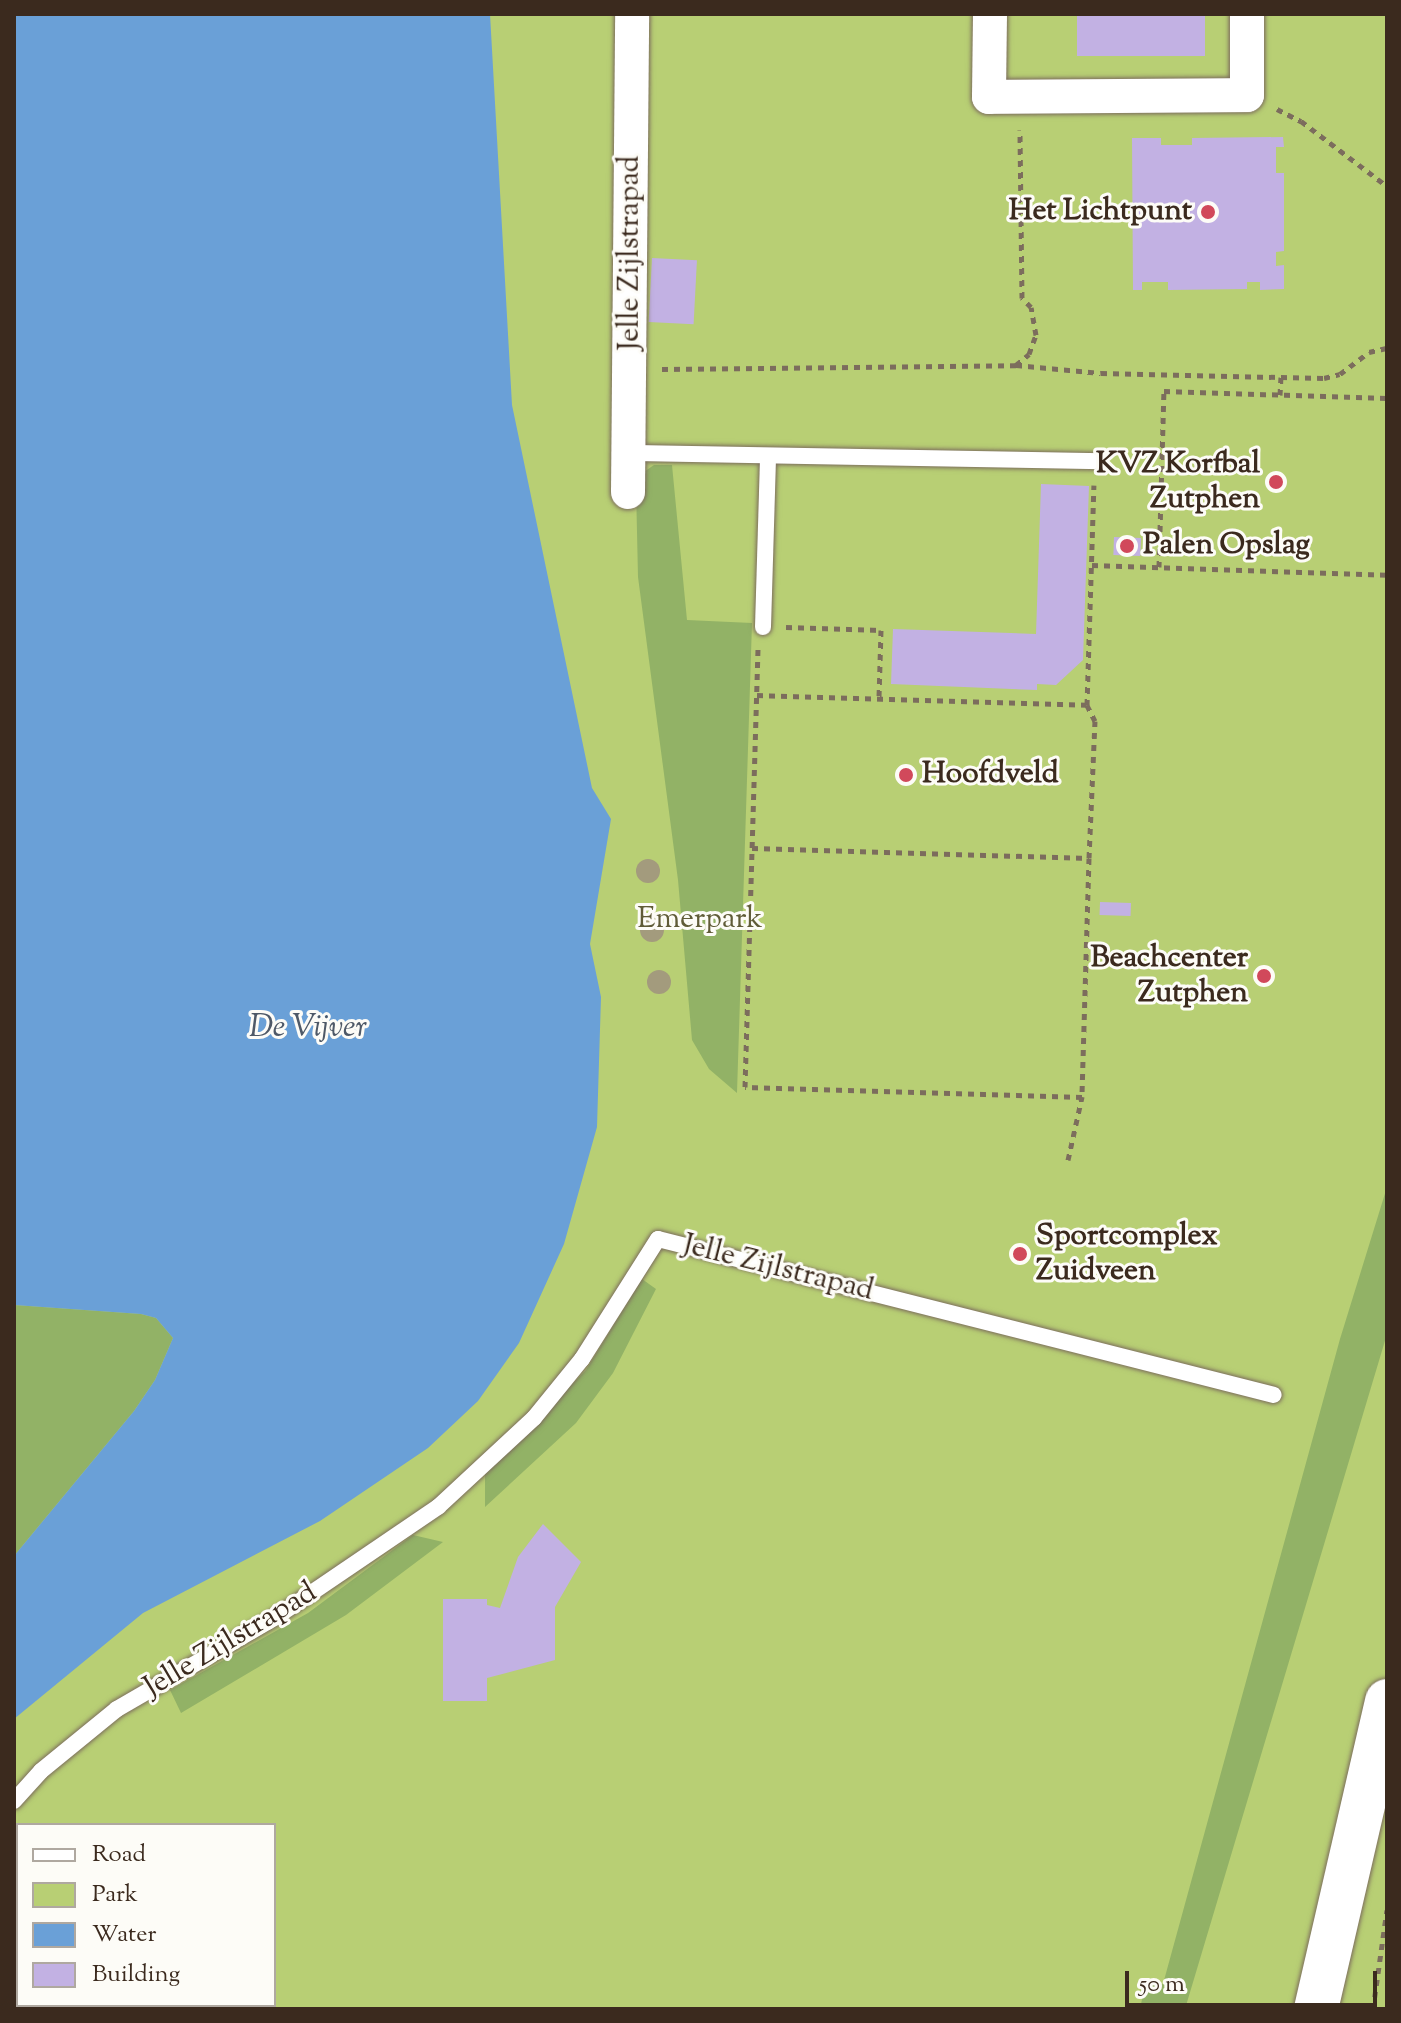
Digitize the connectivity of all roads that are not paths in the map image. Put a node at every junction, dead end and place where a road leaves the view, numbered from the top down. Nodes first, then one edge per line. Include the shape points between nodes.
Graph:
1 (632, 14) edge
2 (990, 14) edge
3 (1247, 14) edge
4 (629, 453) junction
5 (768, 459) junction
6 (1095, 461) road end
7 (628, 492) dead end
8 (763, 627) road end
9 (1274, 1395) dead end
10 (1387, 1701) edge
11 (14, 1801) edge
12 (1316, 2009) edge

1 - 4 street, Jelle Zijlstrapad
2 - 3 street via 989,97 1247,95
4 - 5 lane
4 - 7 street, Jelle Zijlstrapad
5 - 6 lane via 862,453
5 - 8 lane
9 - 11 lane, Jelle Zijlstrapad via 658,1239 623,1299 544,1406 448,1497 393,1541 276,1617 117,1709 41,1771
10 - 12 main road

